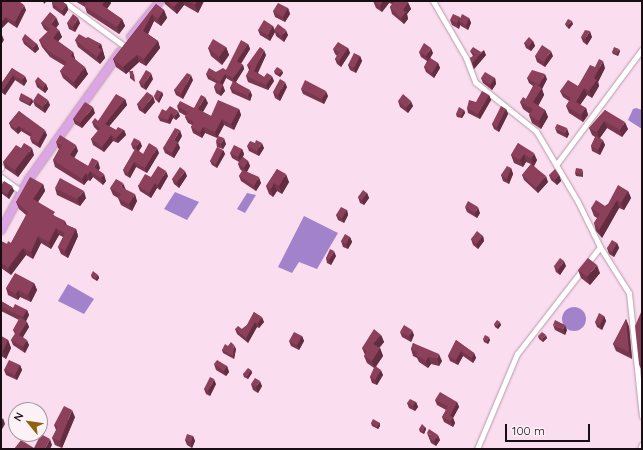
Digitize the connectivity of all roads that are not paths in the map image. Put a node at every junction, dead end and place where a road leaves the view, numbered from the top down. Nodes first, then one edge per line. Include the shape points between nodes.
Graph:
1 (63, 1) edge
2 (160, 1) edge
3 (433, 1) edge
4 (124, 46) junction
5 (642, 49) edge
6 (556, 165) junction
7 (1, 177) edge
8 (22, 192) junction
9 (1, 230) edge
10 (600, 247) junction
11 (642, 416) edge
12 (642, 444) edge
13 (477, 449) edge
14 (640, 449) edge

1 - 4 street
2 - 4 main road
3 - 6 street via 466,58 476,82 536,130
4 - 8 main road
5 - 6 street
6 - 10 street
7 - 8 street
8 - 9 main road
10 - 11 street via 629,294
10 - 13 street via 517,354
12 - 14 street

